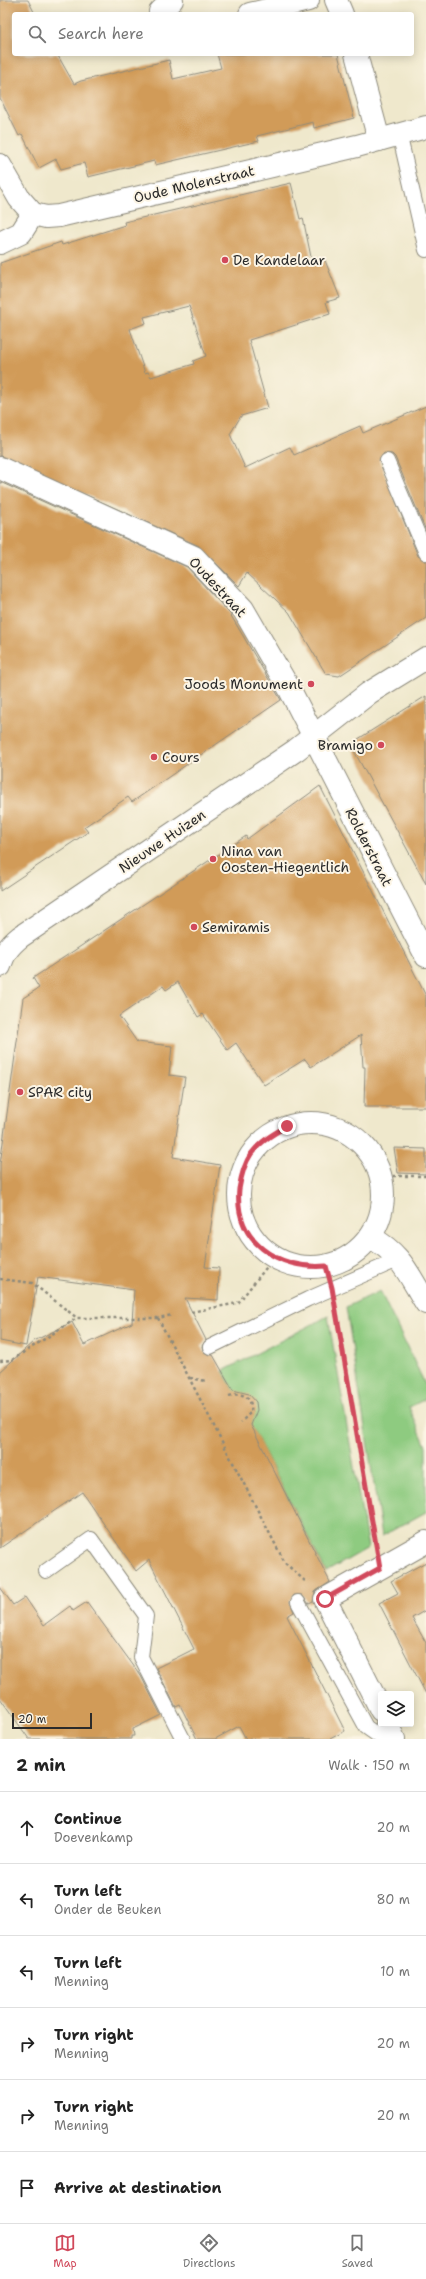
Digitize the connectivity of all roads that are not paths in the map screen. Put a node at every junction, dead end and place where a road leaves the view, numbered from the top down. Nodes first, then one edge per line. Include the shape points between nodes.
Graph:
1 (172, 0) edge
2 (308, 0) edge
3 (336, 0) edge
4 (160, 12) edge
5 (258, 12) edge
6 (341, 12) edge
7 (357, 56) edge
8 (426, 126) edge
9 (389, 137) junction
10 (0, 165) edge
11 (33, 214) junction
12 (0, 243) edge
13 (426, 250) edge
14 (387, 461) dead end
15 (0, 468) edge
16 (426, 553) edge
17 (426, 658) edge
18 (313, 737) junction
19 (5, 938) edge
20 (426, 956) edge
21 (0, 966) edge
22 (370, 1237) junction
23 (400, 1259) junction
24 (426, 1304) edge
25 (210, 1347) dead end
26 (426, 1542) edge
27 (46, 1570) dead end
28 (300, 1605) dead end
29 (378, 1704) edge
30 (388, 1727) edge
31 (182, 1739) edge
32 (383, 1739) edge
33 (394, 1739) edge

1 - 4 street
2 - 5 street
3 - 6 street
7 - 9 street
8 - 9 street, Oude Molenstraat
9 - 11 street, Oude Molenstraat via 60,216 46,217
9 - 13 lane
10 - 11 street via 18,198
11 - 12 street via 21,233
14 - 16 lane
15 - 18 street, Oudestraat via 194,557 243,608 290,690
17 - 18 street, Nieuwe Huizen via 369,693
18 - 19 street, Nieuwe Huizen
18 - 20 street, Rolderstraat
19 - 21 street
22 - 22 street via 380,1218 383,1197 381,1176 370,1154 354,1137 333,1126 310,1122 287,1126 266,1138 250,1155 241,1176 238,1200 244,1223 256,1243 274,1258 308,1268 326,1266 343,1260 358,1250
22 - 23 street via 387,1246
23 - 24 street
23 - 25 lane via 332,1288
26 - 29 street via 325,1599
27 - 31 lane via 91,1539 146,1616 141,1657
28 - 32 lane via 366,1727
30 - 33 street

